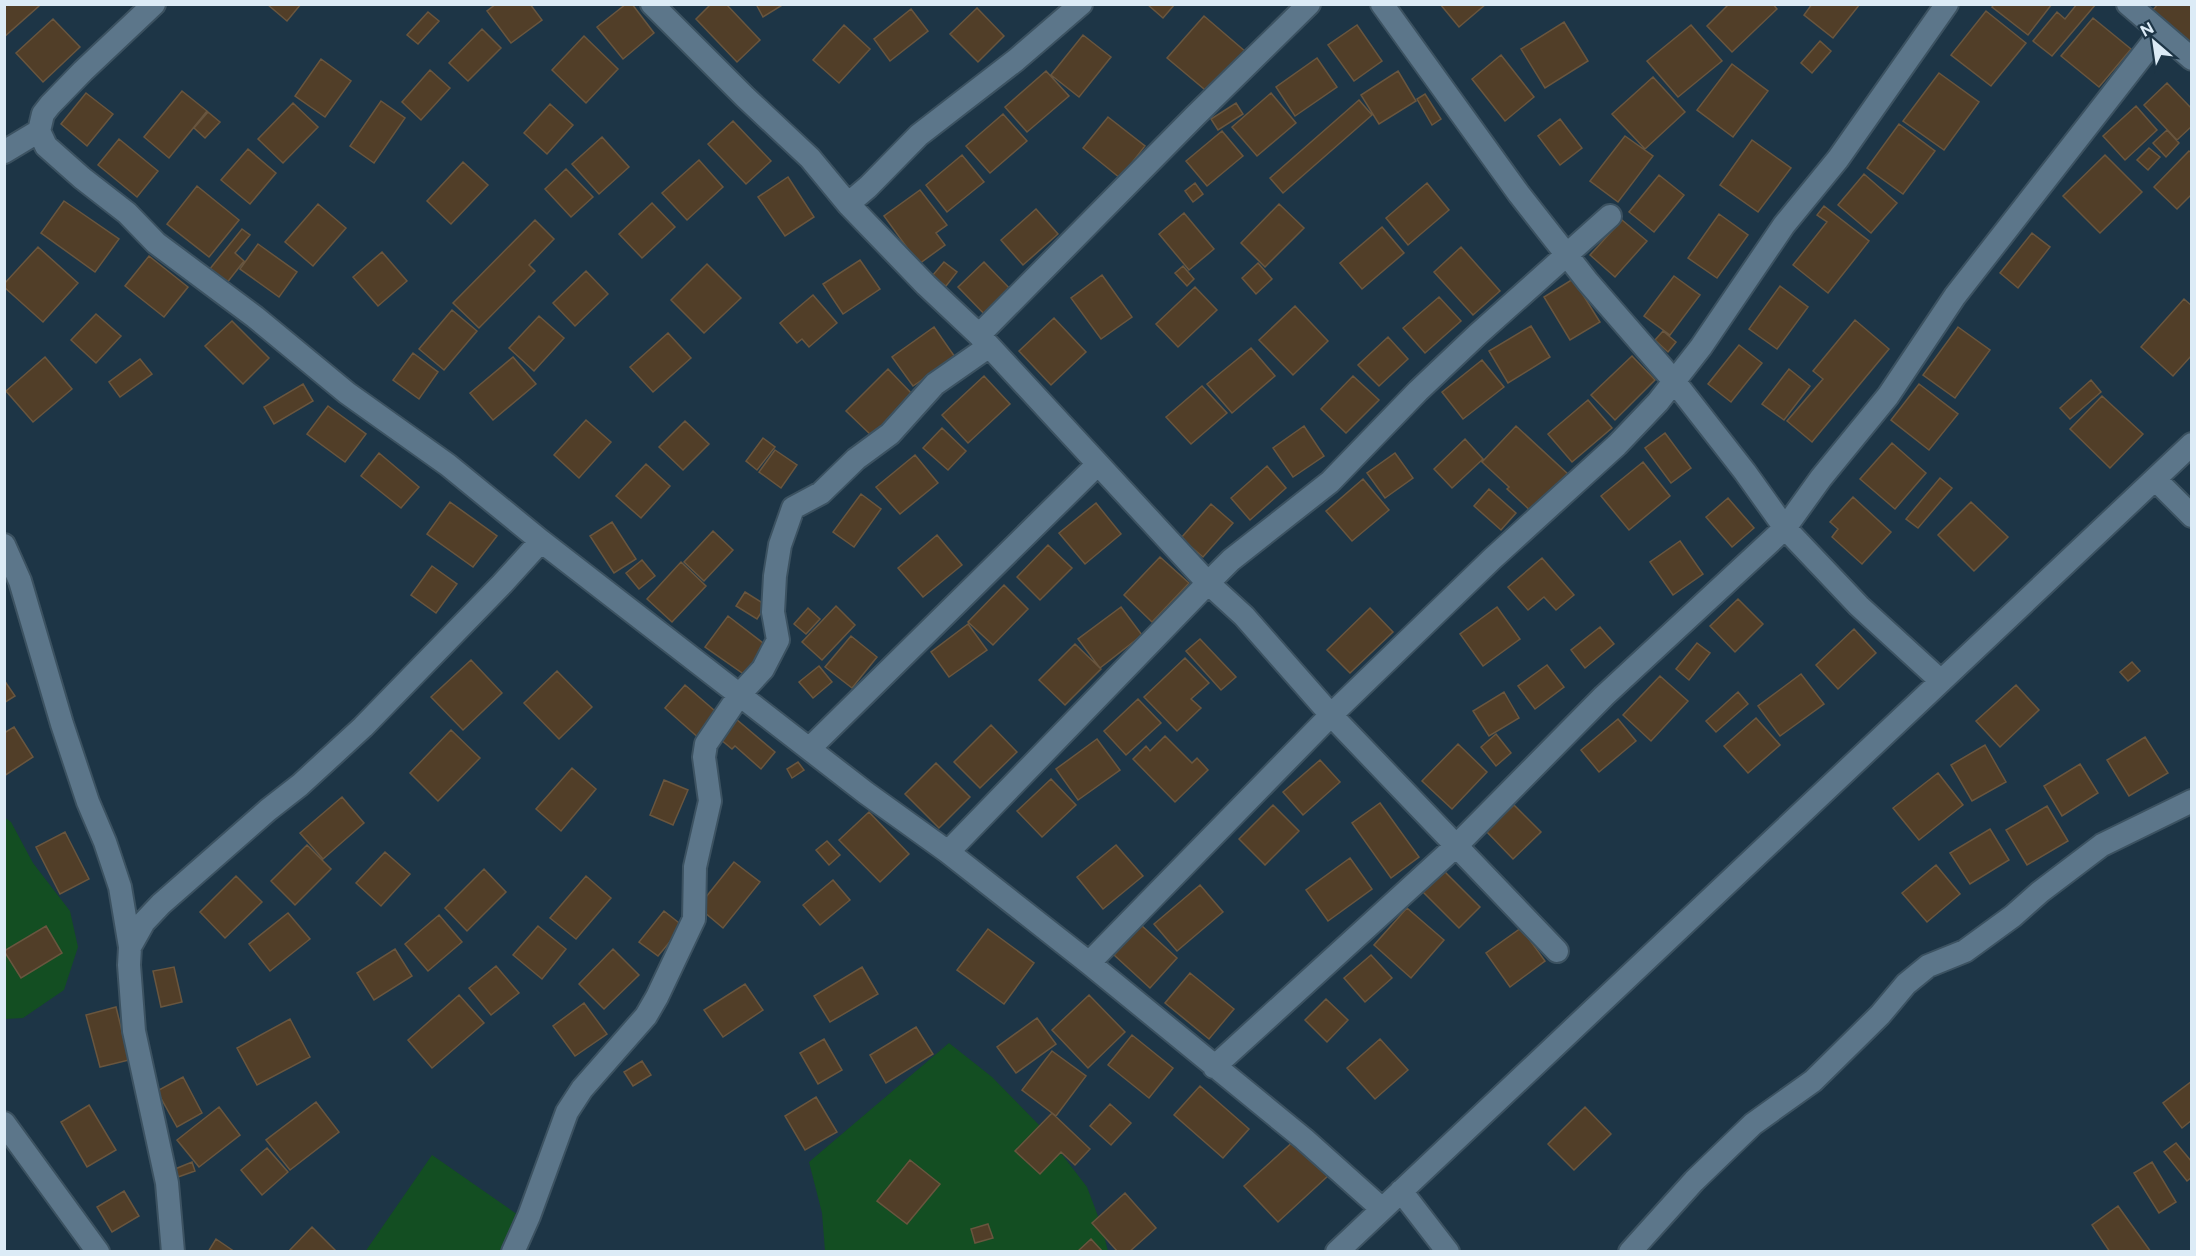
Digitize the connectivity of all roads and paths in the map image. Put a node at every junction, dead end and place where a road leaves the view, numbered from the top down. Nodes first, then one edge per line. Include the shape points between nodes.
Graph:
1 (154, 4) edge
2 (652, 4) edge
3 (1081, 4) edge
4 (1309, 4) edge
5 (1382, 4) edge
6 (1947, 4) edge
7 (2129, 5) edge
8 (2160, 33) junction
9 (2192, 59) edge
10 (39, 131) junction
11 (4, 152) edge
12 (848, 204) junction
13 (1610, 216) dead end
14 (1567, 254) junction
15 (983, 341) junction
16 (1674, 381) junction
17 (2192, 444) edge
18 (1098, 464) junction
19 (2155, 479) junction
20 (2192, 516) edge
21 (1785, 528) junction
22 (541, 541) junction
23 (4, 546) edge
24 (1208, 583) junction
25 (1941, 681) junction
26 (740, 694) junction
27 (1331, 716) junction
28 (810, 748) junction
29 (2192, 801) edge
30 (1457, 845) junction
31 (948, 852) junction
32 (130, 946) junction
33 (1557, 951) dead end
34 (1089, 963) junction
35 (1214, 1067) junction
36 (4, 1123) edge
37 (1401, 1191) junction
38 (1382, 1209) junction
39 (98, 1251) edge
40 (173, 1251) edge
41 (513, 1251) edge
42 (1337, 1251) edge
43 (1448, 1251) edge
44 (1630, 1251) edge

1 - 10 street via 50,105
2 - 12 street via 810,158
3 - 12 street via 919,135
4 - 15 street via 1195,116
5 - 14 street via 1506,177
6 - 16 street
7 - 8 street
8 - 9 street
8 - 21 street via 1955,296 1888,396
10 - 11 street
10 - 22 street via 46,146 127,213 156,243 347,393 448,465
12 - 15 street
13 - 14 street
14 - 16 street
14 - 24 street via 1477,334 1330,482
15 - 18 street
15 - 26 street via 935,384 890,434 856,459 821,493 793,508 780,545 775,576 773,612 778,640 763,669
16 - 21 street
16 - 27 street via 1617,445 1492,559
17 - 19 street
18 - 24 street
18 - 28 street
19 - 20 street
19 - 25 street
21 - 25 street via 1859,606
21 - 30 street via 1604,696
22 - 26 street
22 - 32 street via 363,727 161,904
23 - 32 street via 20,581 62,724 120,886
24 - 27 street via 1244,616
24 - 31 street
25 - 37 street
26 - 28 street
26 - 41 street via 706,744 710,801 696,867 694,919 646,1016 582,1089 567,1112
27 - 30 street
27 - 34 street
28 - 31 street
29 - 44 street via 2102,845 1965,951 1928,966 1812,1081 1753,1124
30 - 33 street
30 - 35 street
31 - 34 street
32 - 40 street via 134,1030 167,1183
34 - 35 street
35 - 38 street via 1304,1139
36 - 39 street
37 - 38 street
37 - 43 street
38 - 42 street

